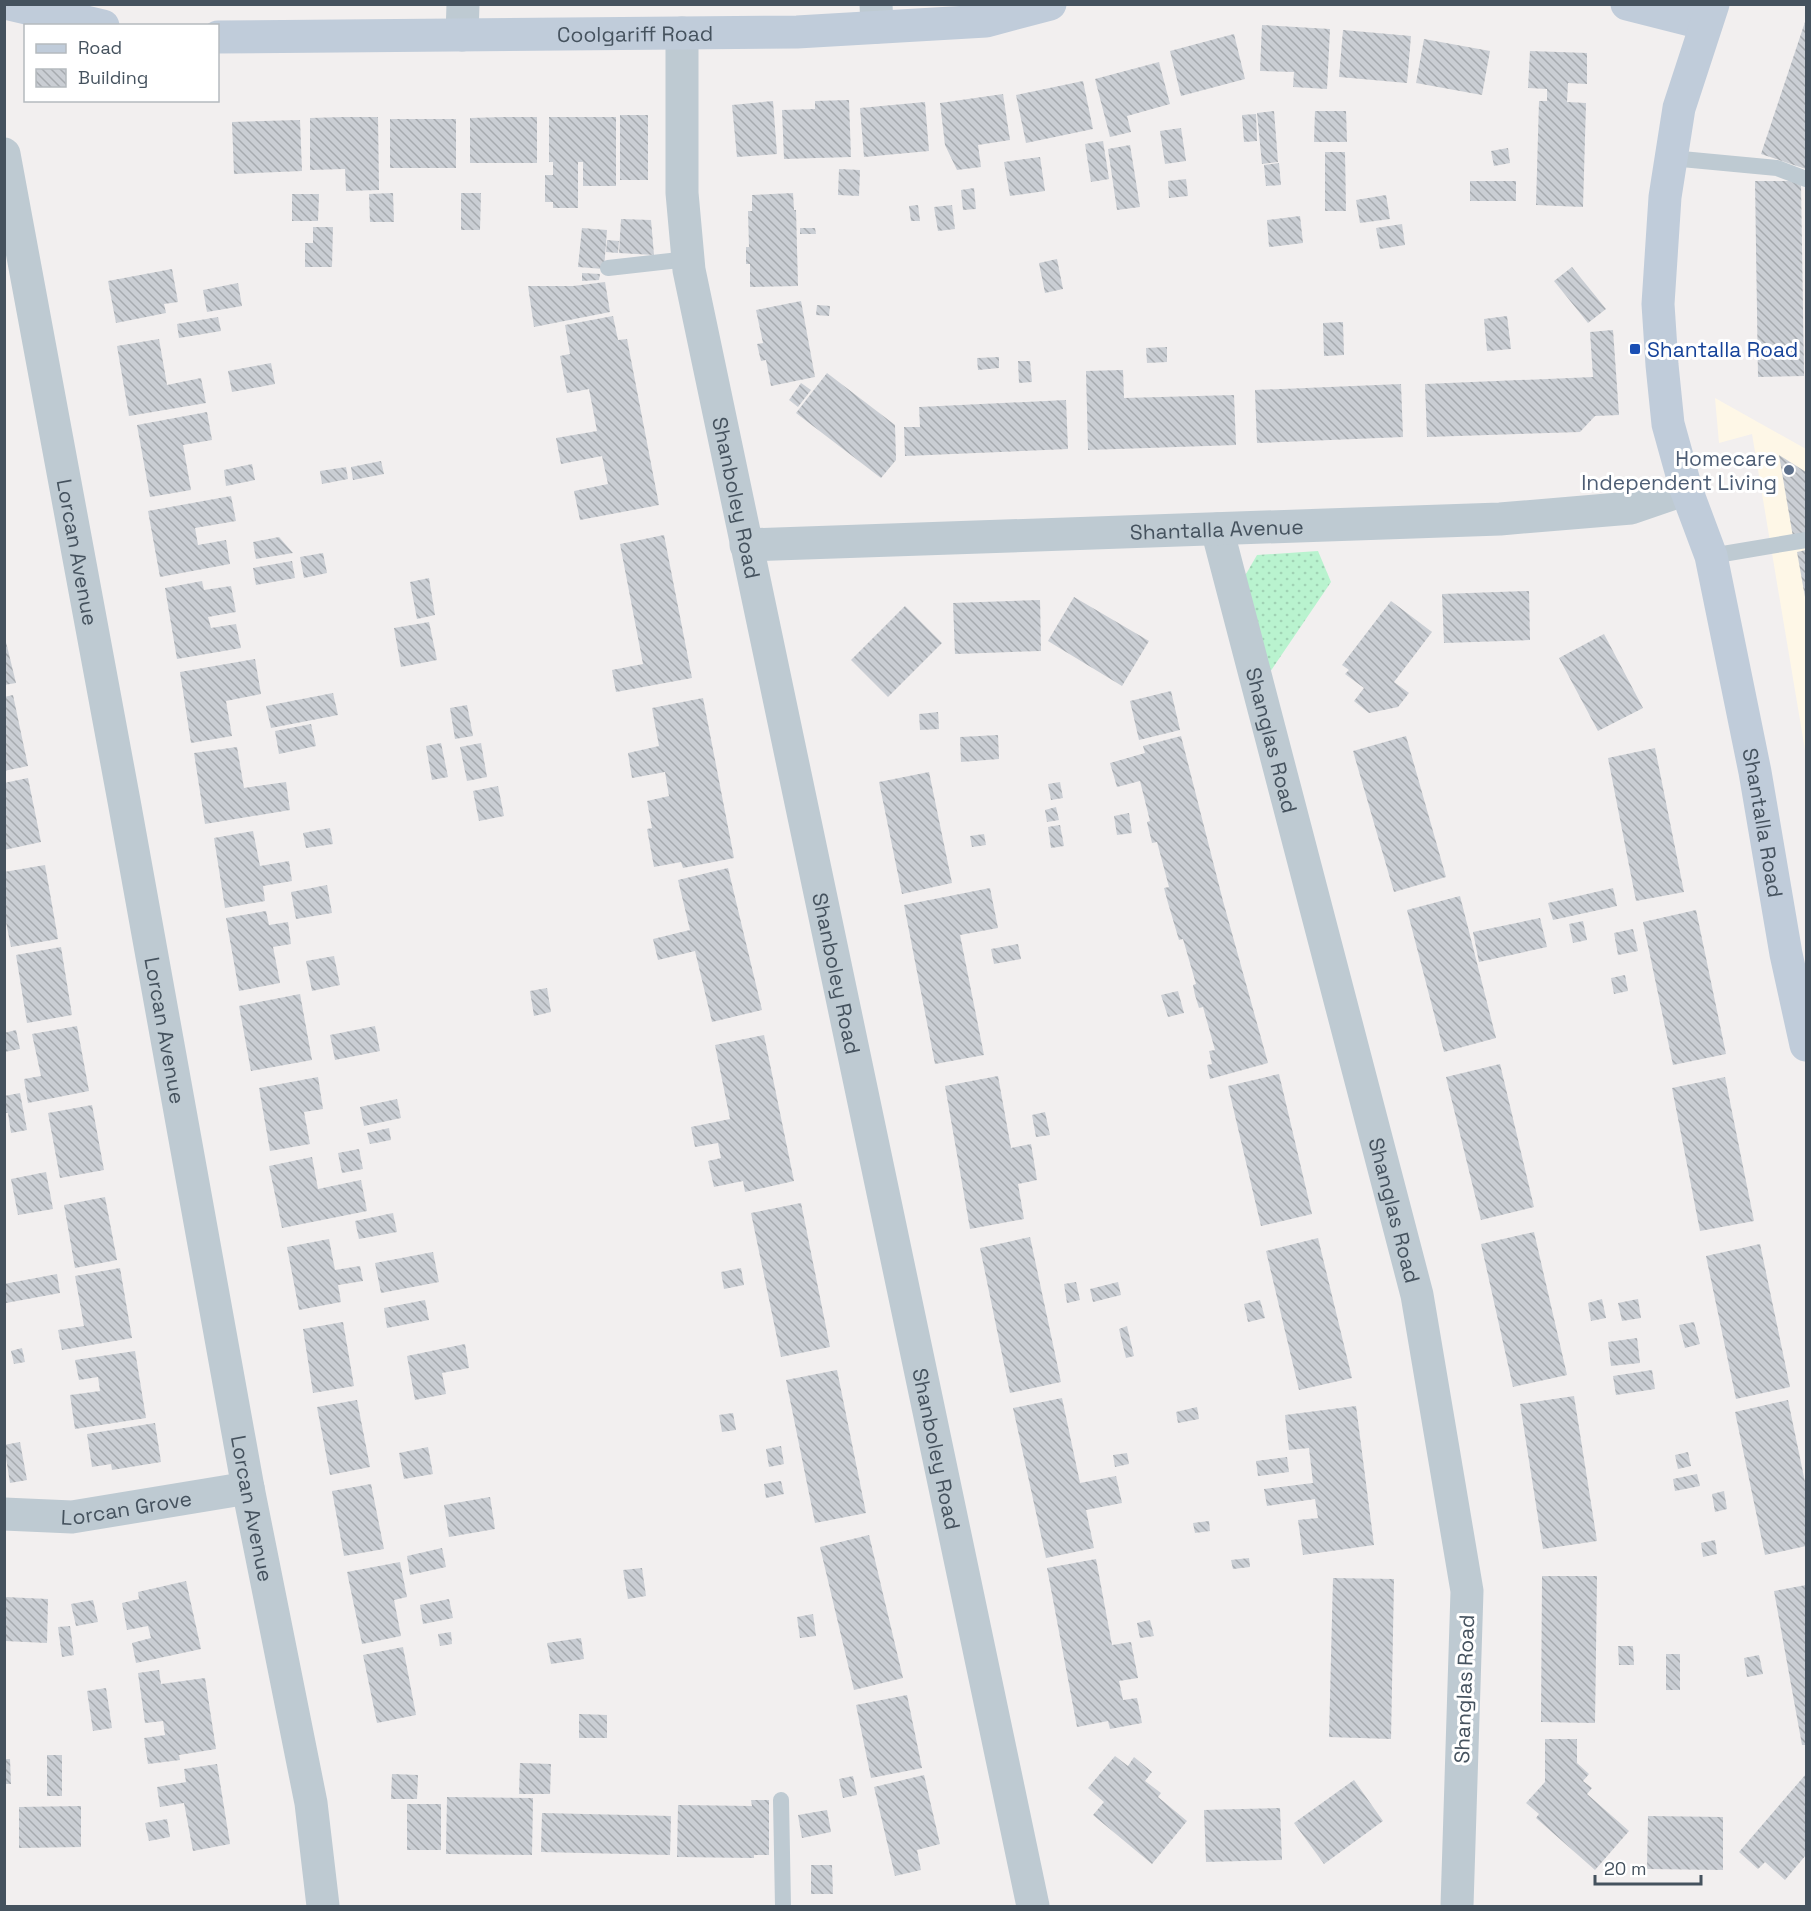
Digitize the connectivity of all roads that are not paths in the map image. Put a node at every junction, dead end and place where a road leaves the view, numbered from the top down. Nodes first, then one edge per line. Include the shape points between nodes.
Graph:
1 (9, 4) edge
2 (1050, 4) edge
3 (1627, 4) edge
4 (1709, 14) edge
5 (877, 16) edge
6 (462, 20) edge
7 (94, 24) edge
8 (682, 33) junction
9 (219, 37) edge
10 (4, 154) edge
11 (1671, 158) junction
12 (1806, 179) edge
13 (688, 259) junction
14 (608, 268) dead end
15 (1686, 489) junction
16 (1217, 529) junction
17 (1806, 540) edge
18 (746, 545) junction
19 (1710, 556) junction
20 (1796, 951) edge
21 (1806, 1045) edge
22 (248, 1488) junction
23 (4, 1514) edge
24 (781, 1800) dead end
25 (323, 1906) edge
26 (783, 1906) edge
27 (1034, 1906) edge
28 (1457, 1906) edge

1 - 7 street
2 - 5 street, Coolgariff Road via 986,21
3 - 4 street
4 - 11 street, Shantalla Road via 1679,108
5 - 8 street, Coolgariff Road via 797,32
6 - 8 street, Coolgariff Road
6 - 9 street, Coolgariff Road
8 - 13 street, Shanboley Road via 682,193
10 - 22 street, Lorcan Avenue
11 - 12 lane via 1777,168
11 - 15 street, Shantalla Road via 1658,304 1668,424
13 - 14 lane
13 - 18 street, Shanboley Road
15 - 16 street, Shantalla Avenue via 1632,508 1500,519
15 - 19 street, Shantalla Road
16 - 18 street, Shantalla Avenue
16 - 28 street, Shanglas Road via 1417,1295 1467,1591
17 - 19 lane
18 - 27 street, Shanboley Road
19 - 20 street, Shantalla Road
20 - 21 street, Shantalla Road
22 - 23 street, Lorcan Grove via 72,1517
22 - 25 street, Lorcan Avenue via 311,1803
24 - 26 lane

